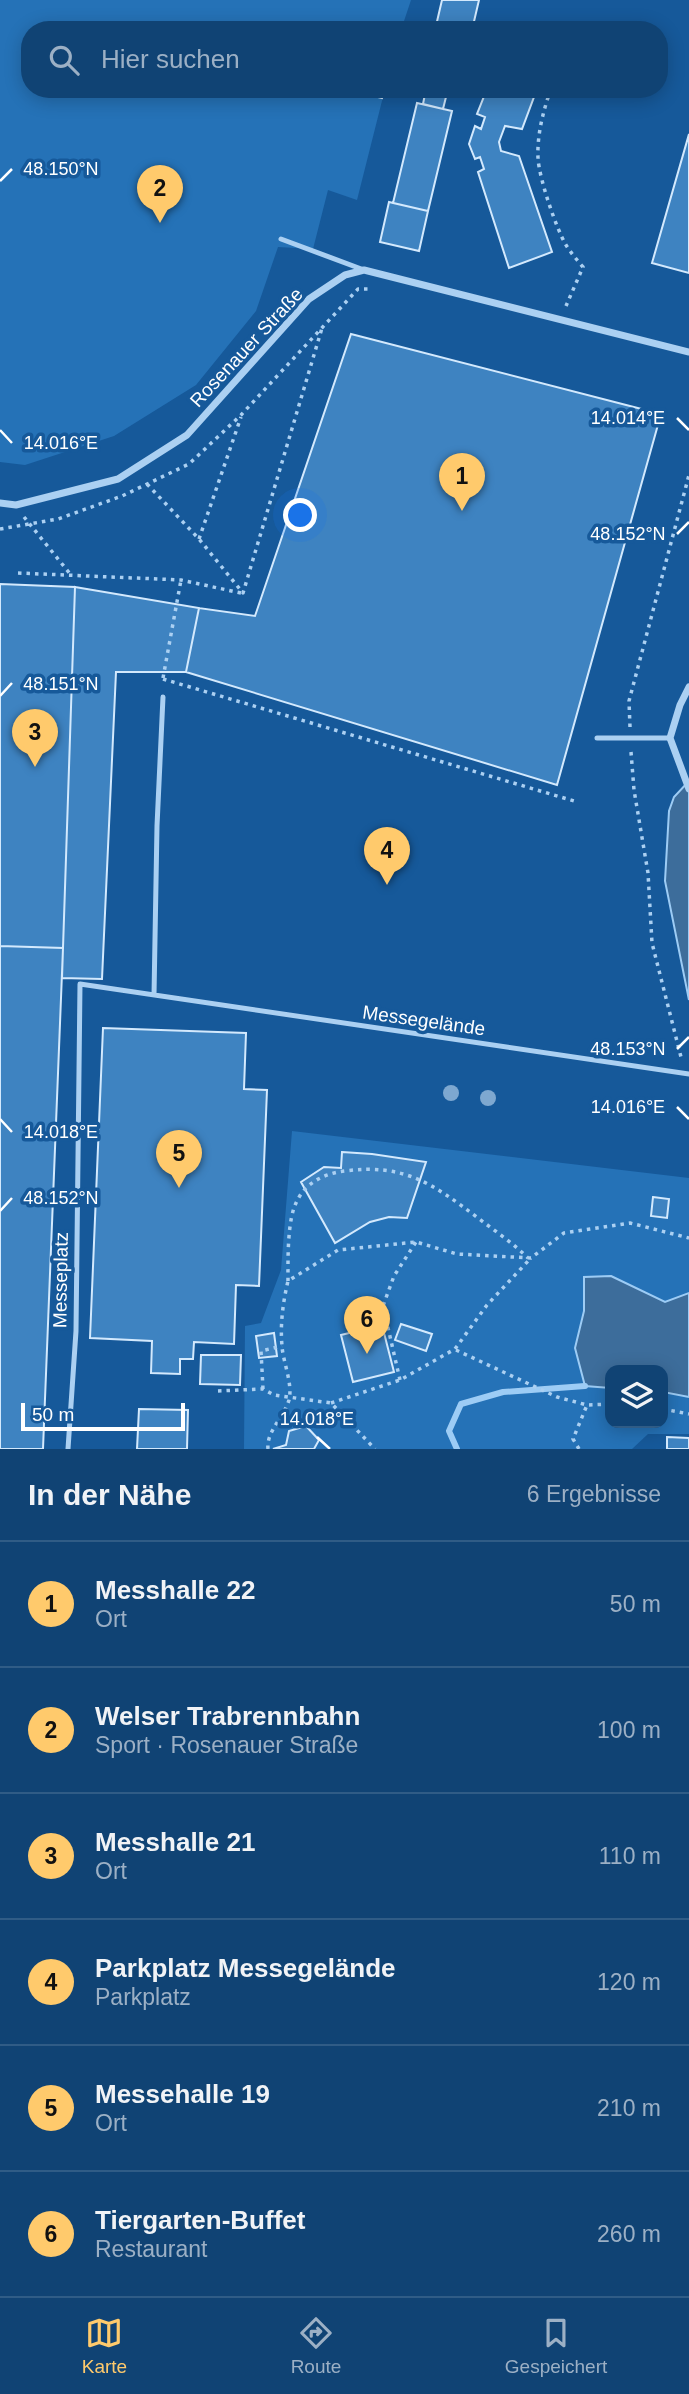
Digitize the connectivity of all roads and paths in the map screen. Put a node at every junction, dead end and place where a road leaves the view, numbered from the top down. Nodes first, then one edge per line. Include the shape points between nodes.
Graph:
1 (548, 98) edge
2 (281, 239) dead end
3 (364, 270) junction
4 (380, 288) dead end
5 (560, 319) junction
6 (322, 326) junction
7 (689, 352) edge
8 (241, 415) junction
9 (689, 475) edge
10 (147, 484) junction
11 (0, 503) edge
12 (16, 505) junction
13 (28, 524) junction
14 (0, 529) edge
15 (199, 539) junction
16 (18, 573) dead end
17 (71, 575) junction
18 (181, 580) junction
19 (243, 593) junction
20 (163, 679) junction
21 (689, 687) edge
22 (163, 697) joint
23 (597, 738) dead end
24 (630, 738) junction
25 (670, 738) junction
26 (689, 789) edge
27 (574, 801) dead end
28 (80, 984) joint
29 (154, 995) junction
30 (687, 1074) edge
31 (689, 1238) edge
32 (416, 1242) junction
33 (530, 1258) junction
34 (288, 1281) junction
35 (282, 1346) junction
36 (455, 1349) junction
37 (400, 1380) junction
38 (263, 1389) junction
39 (218, 1391) dead end
40 (289, 1398) junction
41 (331, 1403) junction
42 (605, 1404) edge
43 (587, 1405) junction
44 (668, 1410) edge
45 (689, 1414) edge
46 (372, 1448) edge
47 (68, 1449) edge
48 (268, 1449) edge
49 (579, 1449) edge

1 - 5 path via 538,159 541,179 566,245 583,267
2 - 3 lane
3 - 5 street
3 - 12 street, Rosenauer Straße via 345,275 309,299 187,435 118,479
4 - 6 path via 358,289
5 - 7 street
6 - 8 path
6 - 19 path
8 - 10 path via 189,464
8 - 15 path
9 - 24 path via 629,701
10 - 13 path via 58,519
10 - 15 path
11 - 12 street, Rosenauer Straße
12 - 13 path
13 - 14 path
13 - 17 path
15 - 19 path
16 - 17 path
17 - 18 path
18 - 19 path
18 - 20 path
20 - 22 path
20 - 27 path
21 - 25 street
22 - 29 lane
23 - 24 lane
24 - 25 lane
24 - 30 path via 652,943
25 - 26 street
28 - 29 lane, Messegelände
28 - 47 lane, Messeplatz via 76,1331
29 - 30 lane, Messegelände
31 - 33 path via 630,1223 564,1233
32 - 33 path via 457,1254
32 - 34 path via 338,1250
32 - 37 path via 394,1276 383,1306
33 - 34 path via 428,1182 397,1171 333,1172 311,1183 296,1201 287,1250
33 - 36 path
34 - 35 path
35 - 38 path via 261,1351
35 - 40 path
36 - 37 path
36 - 43 path via 557,1397
37 - 41 path
38 - 39 path
38 - 40 path
40 - 41 path
40 - 48 path via 267,1441
41 - 46 path
42 - 43 path
43 - 49 path via 573,1439
44 - 45 path

